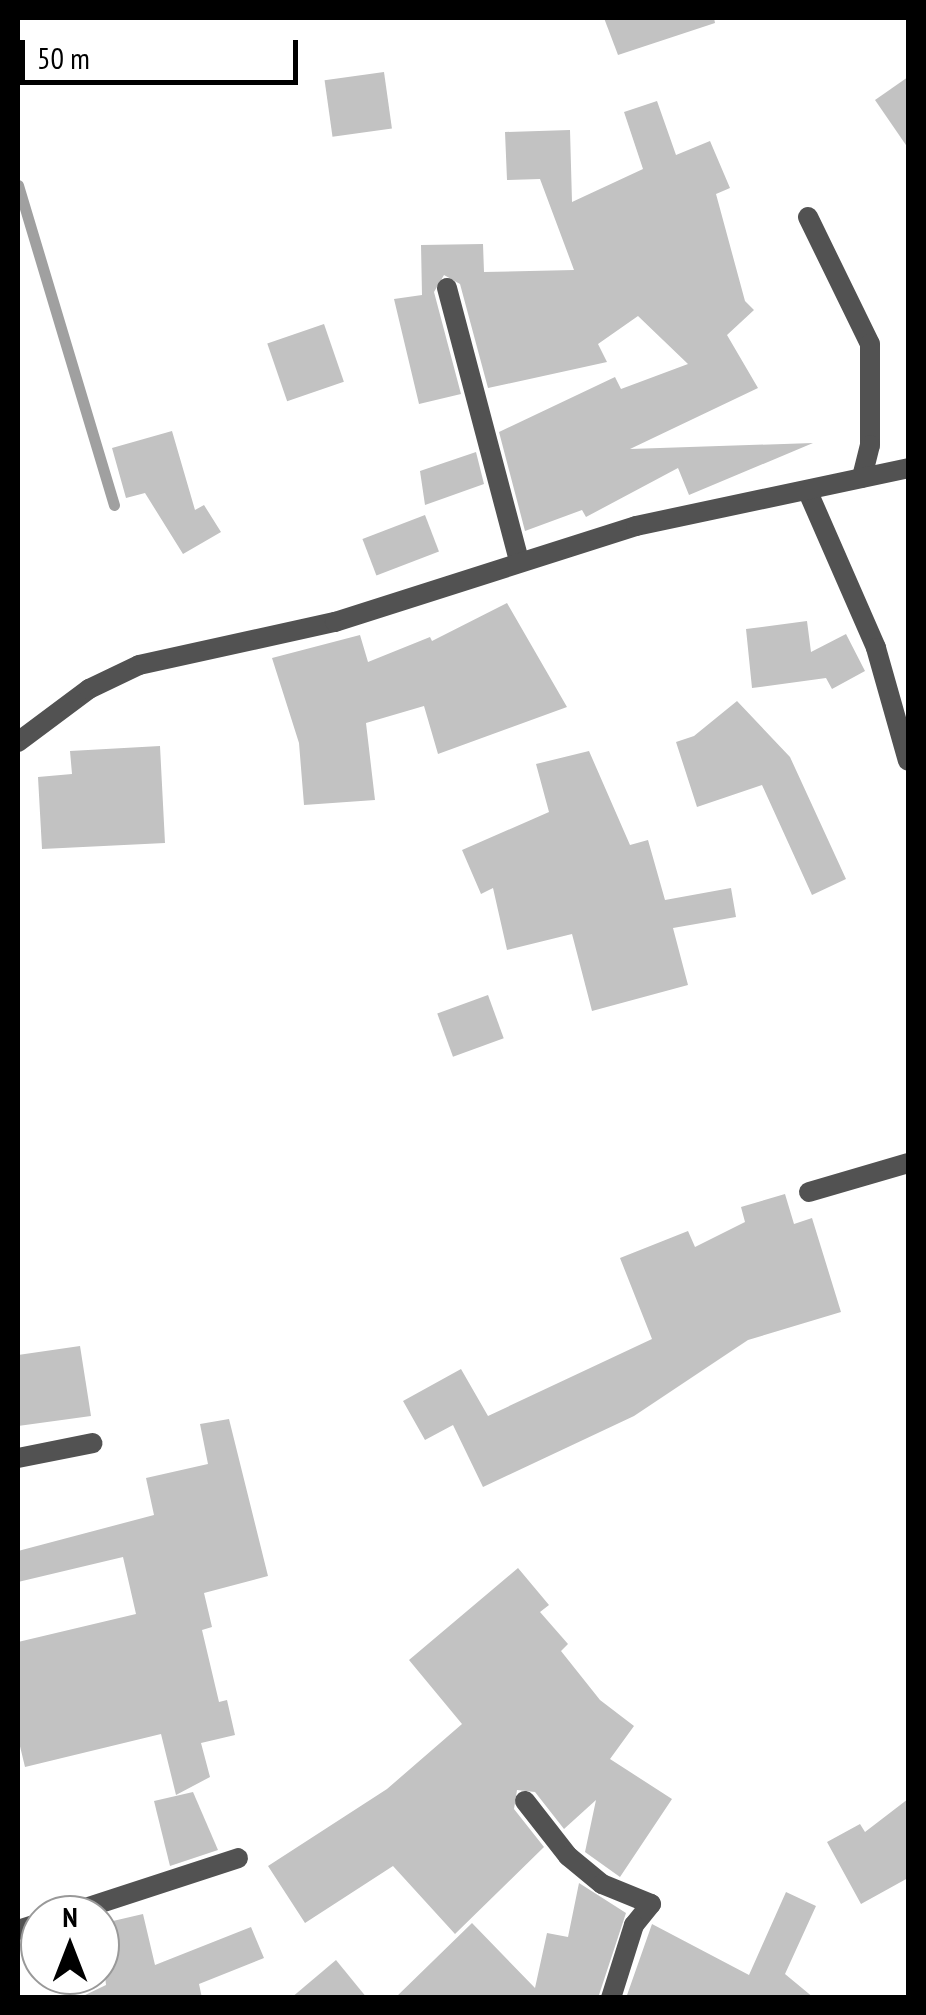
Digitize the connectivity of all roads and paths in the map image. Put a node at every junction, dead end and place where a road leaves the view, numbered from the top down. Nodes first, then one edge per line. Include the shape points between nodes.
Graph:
1 (808, 216) dead end
2 (447, 288) dead end
3 (908, 468) edge
4 (862, 478) junction
5 (808, 492) junction
6 (519, 560) junction
7 (18, 742) edge
8 (908, 761) edge
9 (908, 1164) edge
10 (809, 1192) dead end
11 (93, 1443) dead end
12 (18, 1458) edge
13 (525, 1801) dead end
14 (238, 1858) dead end
15 (120, 1897) edge
16 (612, 1998) edge

1 - 4 street via 870,344 870,445
2 - 6 street
3 - 4 street
4 - 5 street
5 - 6 street via 636,526
5 - 8 street via 876,648
6 - 7 street via 334,622 140,665 90,689
9 - 10 street
11 - 12 street
13 - 16 street via 602,1884 651,1904 634,1925
14 - 15 street

